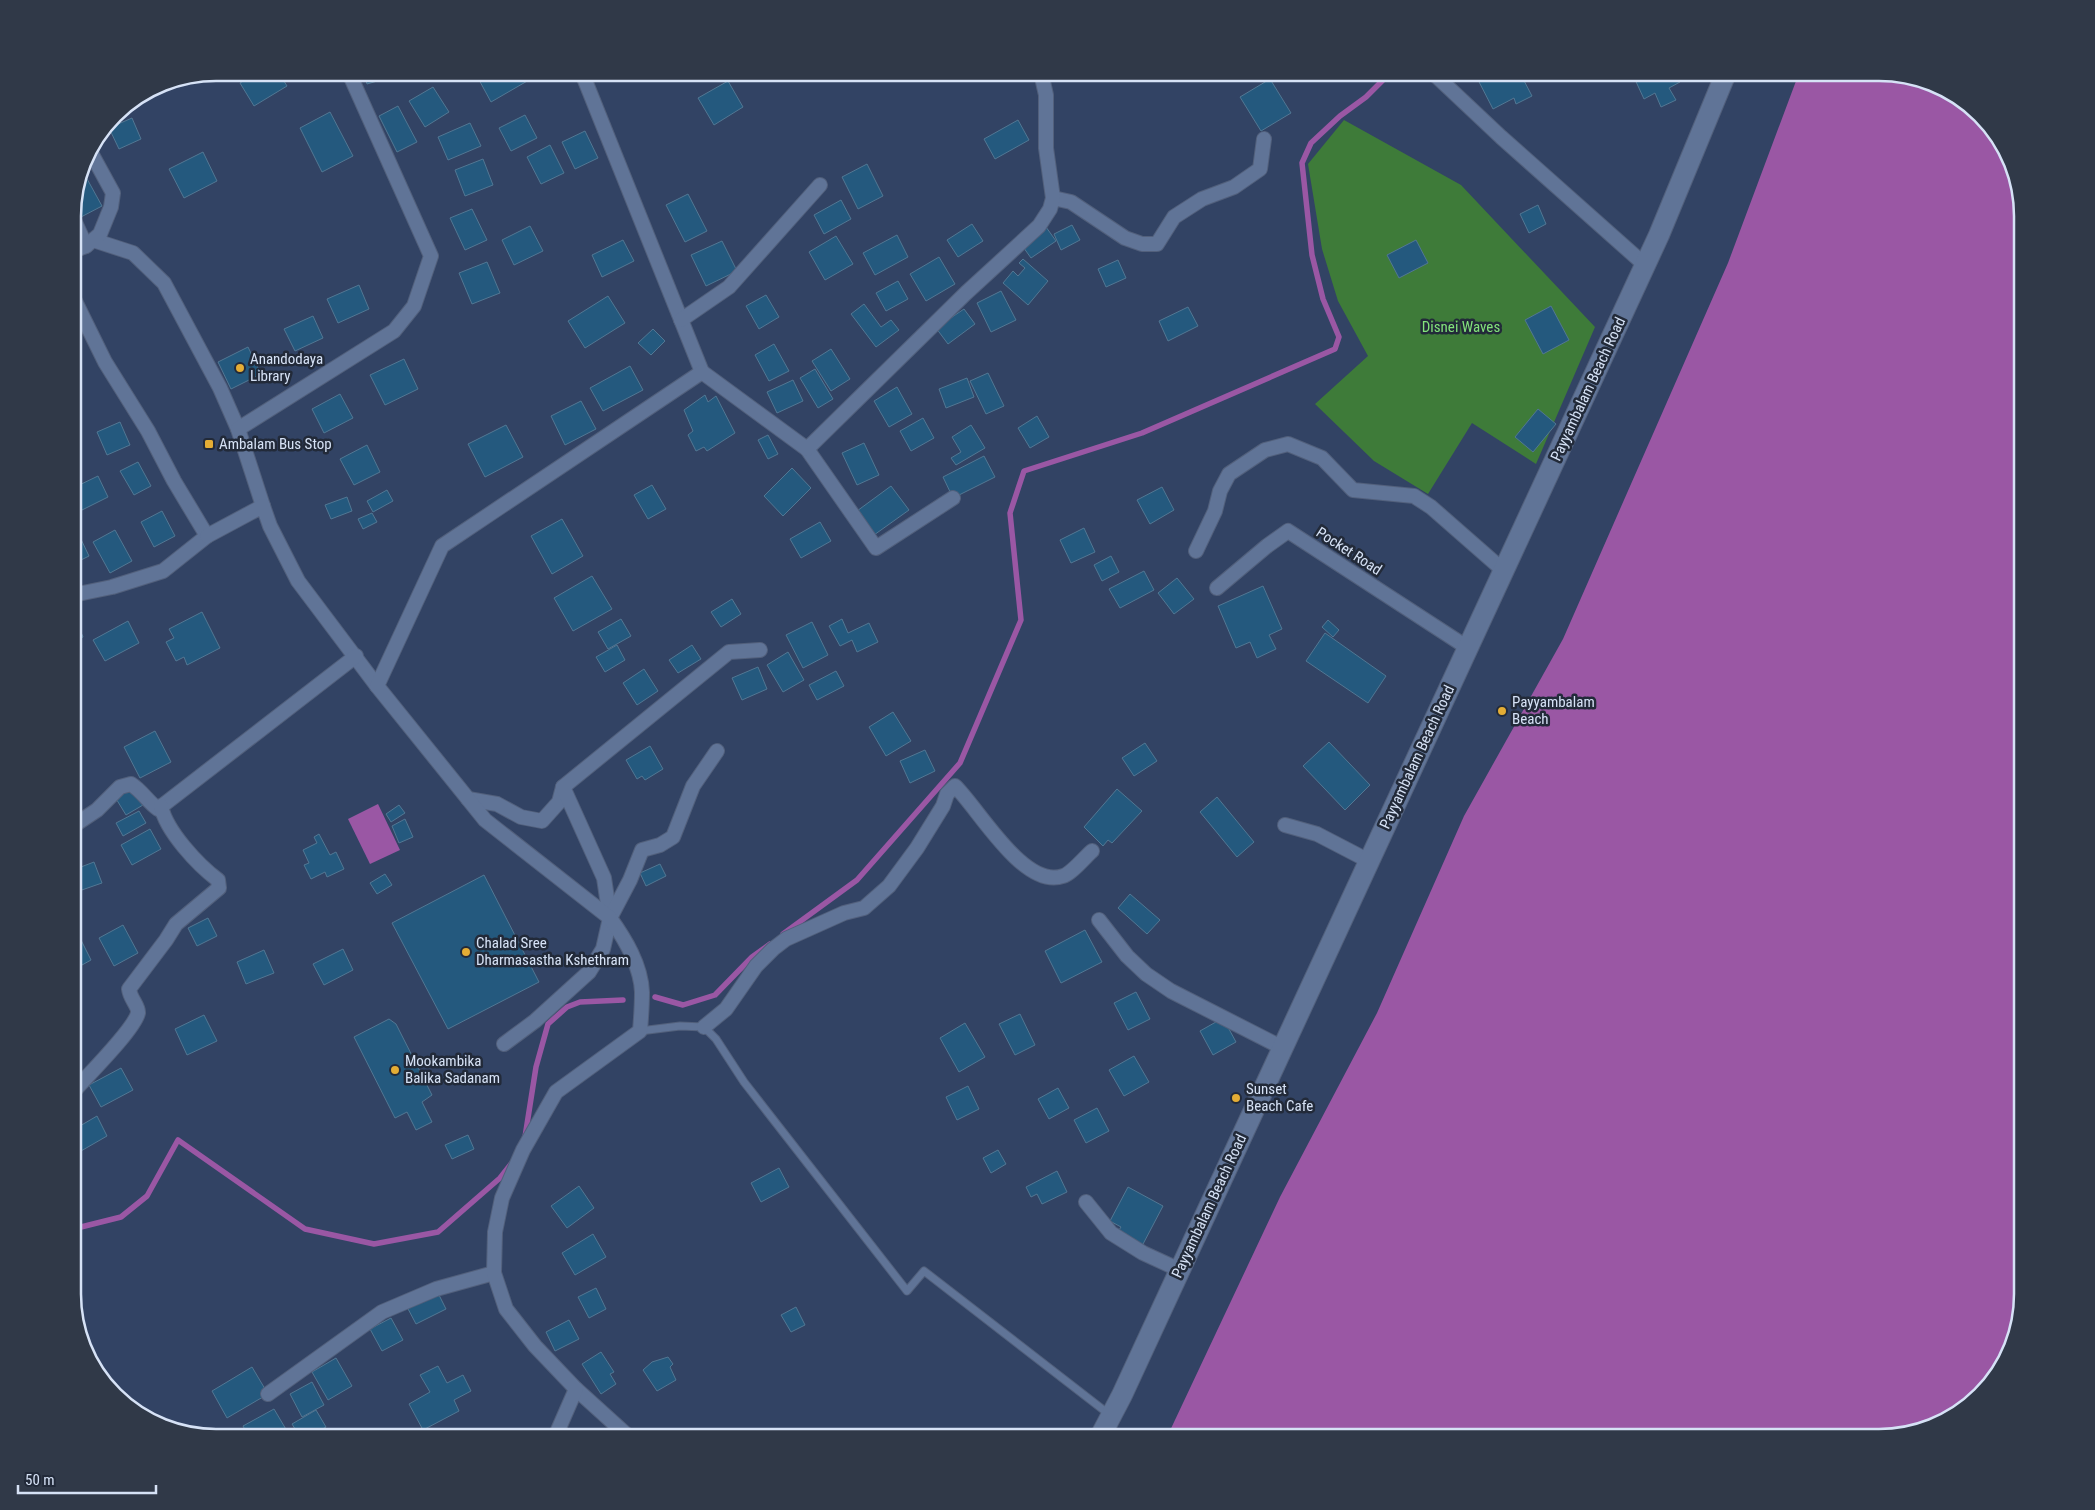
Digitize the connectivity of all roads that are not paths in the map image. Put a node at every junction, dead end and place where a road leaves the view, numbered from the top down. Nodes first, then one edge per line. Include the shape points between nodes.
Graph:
1 (1043, 81) edge
2 (1443, 81) edge
3 (1722, 81) edge
4 (353, 82) edge
5 (586, 82) edge
6 (1264, 139) dead end
7 (94, 158) edge
8 (820, 185) dead end
9 (1053, 198) junction
10 (82, 231) edge
11 (90, 243) junction
12 (82, 247) edge
13 (1645, 265) junction
14 (82, 315) edge
15 (681, 320) junction
16 (702, 372) junction
17 (238, 429) junction
18 (807, 449) junction
19 (953, 498) dead end
20 (263, 506) junction
21 (207, 536) junction
22 (1196, 551) dead end
23 (1504, 571) junction
24 (1216, 588) dead end
25 (82, 590) edge
26 (1468, 648) junction
27 (760, 650) dead end
28 (356, 656) junction
29 (378, 686) junction
30 (717, 751) dead end
31 (563, 787) junction
32 (468, 799) junction
33 (161, 806) junction
34 (82, 820) edge
35 (1285, 825) dead end
36 (1092, 851) dead end
37 (1369, 861) junction
38 (610, 918) junction
39 (1099, 920) dead end
40 (704, 1027) junction
41 (640, 1032) junction
42 (504, 1044) dead end
43 (1283, 1048) junction
44 (82, 1082) edge
45 (1086, 1202) dead end
46 (1180, 1270) junction
47 (494, 1273) junction
48 (576, 1389) junction
49 (268, 1394) dead end
50 (1112, 1416) junction
51 (559, 1429) edge
52 (619, 1429) edge
53 (1105, 1429) edge

1 - 9 street via 1046,148
2 - 13 street
3 - 13 main road, Payyambalam Beach Road
4 - 17 street via 431,256 414,306 394,331
5 - 15 street
6 - 9 street via 1260,169 1234,187 1202,198 1174,217 1157,244 1142,244 1125,238 1071,202
7 - 11 street via 113,193 107,220 100,234
8 - 15 street via 729,287
9 - 18 street via 1050,209 1038,226
10 - 11 street
11 - 12 street
11 - 17 street via 133,252 164,282
13 - 23 main road, Payyambalam Beach Road
14 - 21 street via 105,362
15 - 16 street
16 - 18 street
16 - 29 street via 442,546
17 - 20 street
18 - 19 street via 876,548
20 - 21 street
20 - 28 street via 298,581
21 - 25 street via 163,571 112,587
22 - 23 street via 1229,474 1266,450 1288,444 1322,458 1353,490 1414,496
23 - 26 main road, Payyambalam Beach Road
24 - 26 street, Pocket Road via 1288,531
26 - 37 main road, Payyambalam Beach Road
27 - 31 street via 729,652
28 - 29 street
28 - 33 street
29 - 32 street
30 - 38 street via 693,786 673,837 642,850
31 - 32 street via 559,802 542,822 521,817 497,804
31 - 38 street via 604,878
32 - 38 street via 485,820
33 - 34 street via 158,809 152,805 131,784 120,786 97,810
33 - 44 street via 170,831 218,880 218,888 176,924 129,989 129,996 137,1006 134,1022
35 - 37 street via 1336,842
36 - 40 street via 1066,876 1051,879 1034,871 992,832 955,786 889,886 864,908 844,913 786,939 772,949 726,1009
37 - 43 main road, Payyambalam Beach Road
38 - 41 street via 625,938 636,968 642,991
38 - 42 street via 603,949 589,972
39 - 43 street via 1126,956 1146,974 1171,991
40 - 41 lane via 680,1026
40 - 50 lane via 907,1291 924,1271
41 - 47 street via 556,1092 523,1150 502,1198 495,1232
43 - 46 main road, Payyambalam Beach Road
45 - 46 street via 1111,1233 1143,1253
46 - 50 main road, Payyambalam Beach Road
47 - 48 street via 506,1309 535,1346
47 - 49 street via 436,1289 382,1312
48 - 51 street
48 - 52 street
50 - 53 main road, Payyambalam Beach Road

